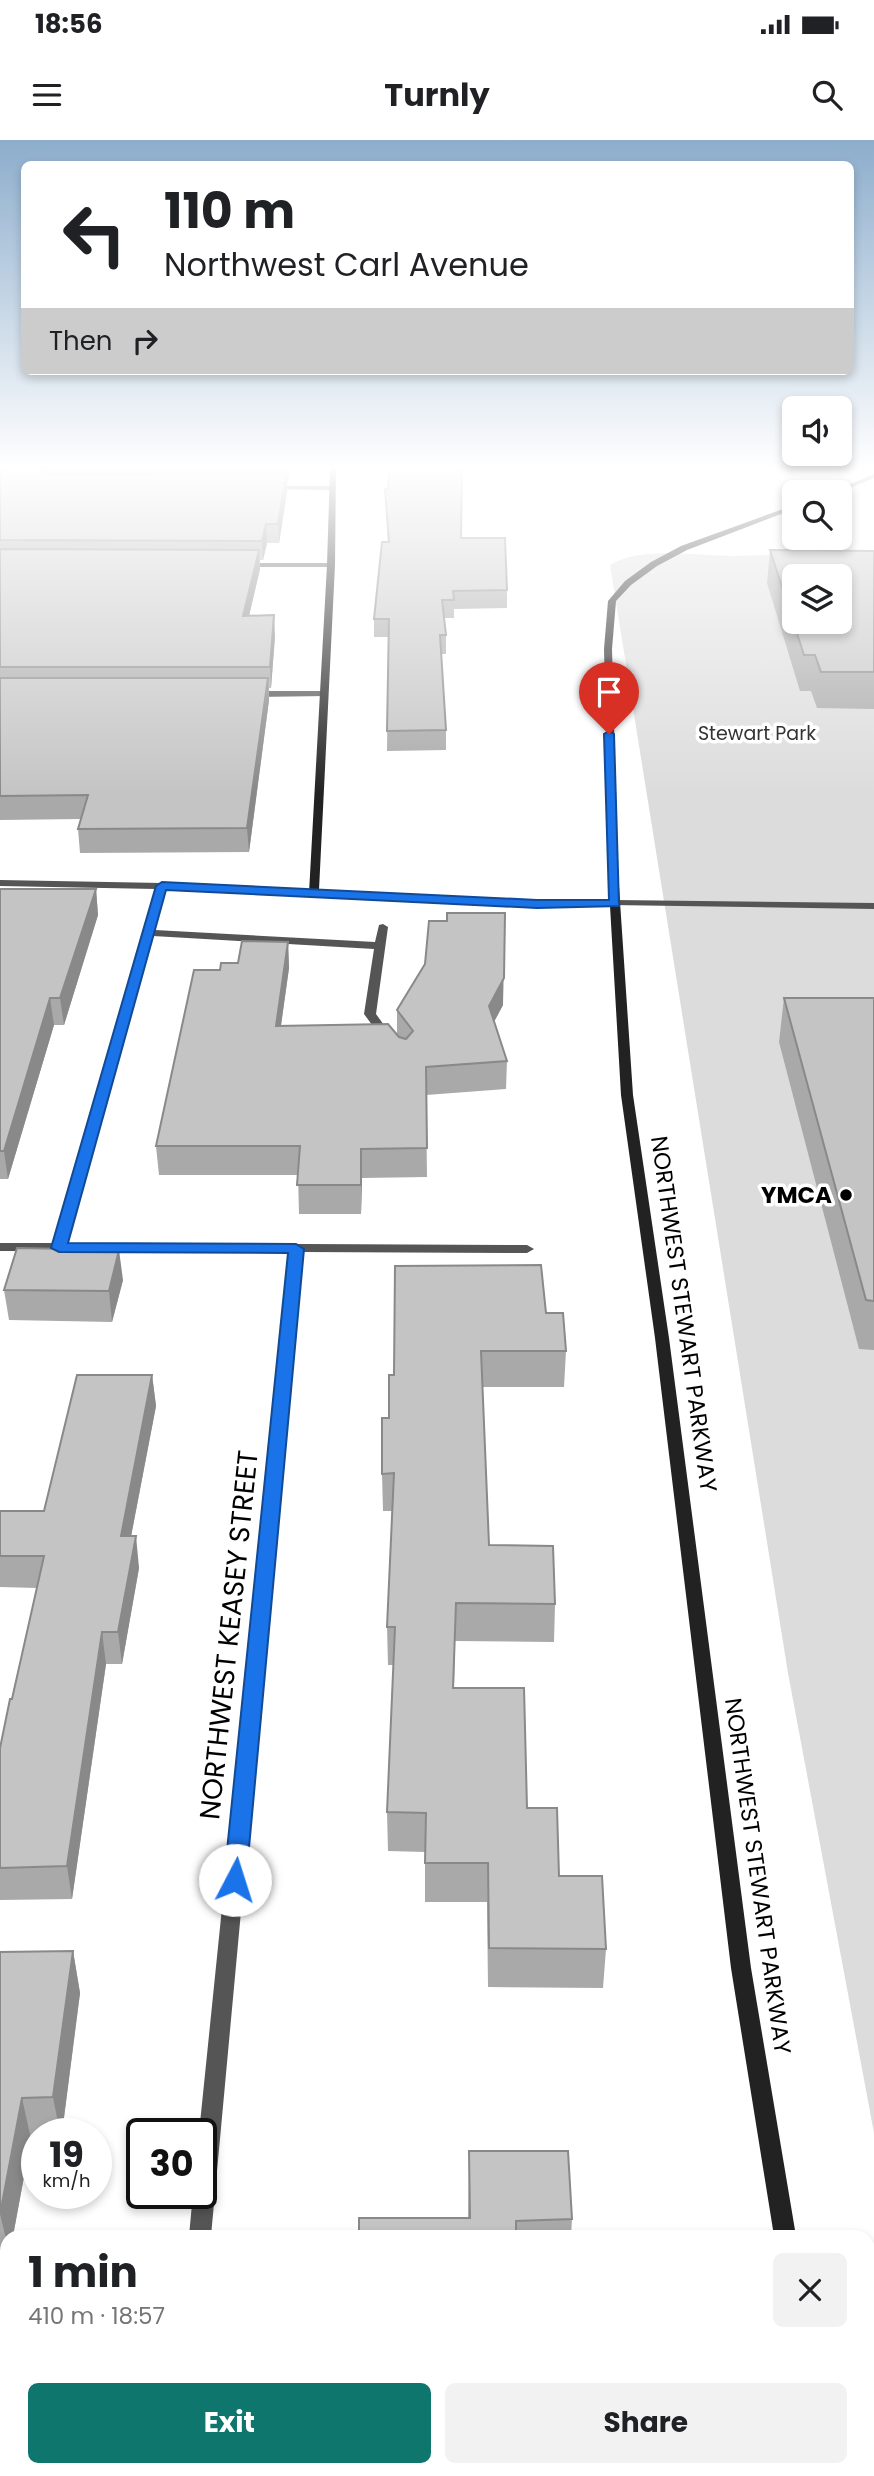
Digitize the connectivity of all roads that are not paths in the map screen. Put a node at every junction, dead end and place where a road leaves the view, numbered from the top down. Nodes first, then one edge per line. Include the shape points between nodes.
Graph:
1 (330, 576) edge
2 (638, 576) edge
3 (243, 694) edge
4 (324, 694) junction
5 (0, 883) edge
6 (162, 886) junction
7 (314, 893) junction
8 (615, 904) junction
9 (874, 906) edge
10 (383, 927) dead end
11 (149, 933) junction
12 (380, 946) junction
13 (397, 1049) edge
14 (0, 1247) edge
15 (59, 1248) junction
16 (296, 1249) junction
17 (527, 1249) dead end
18 (201, 2230) edge
19 (784, 2230) edge

1 - 4 main road
2 - 8 main road, NORTHWEST STEWART PARKWAY via 612,601 608,679
3 - 4 street
4 - 7 main road
5 - 6 street
6 - 7 street
6 - 11 street
7 - 8 main road
8 - 9 street
8 - 19 main road, NORTHWEST STEWART PARKWAY via 627,1095 741,1968
10 - 12 street
11 - 12 street
11 - 15 street
12 - 13 street via 370,1014
14 - 15 street
15 - 16 street
16 - 17 street
16 - 18 street, NORTHWEST KEASEY STREET

